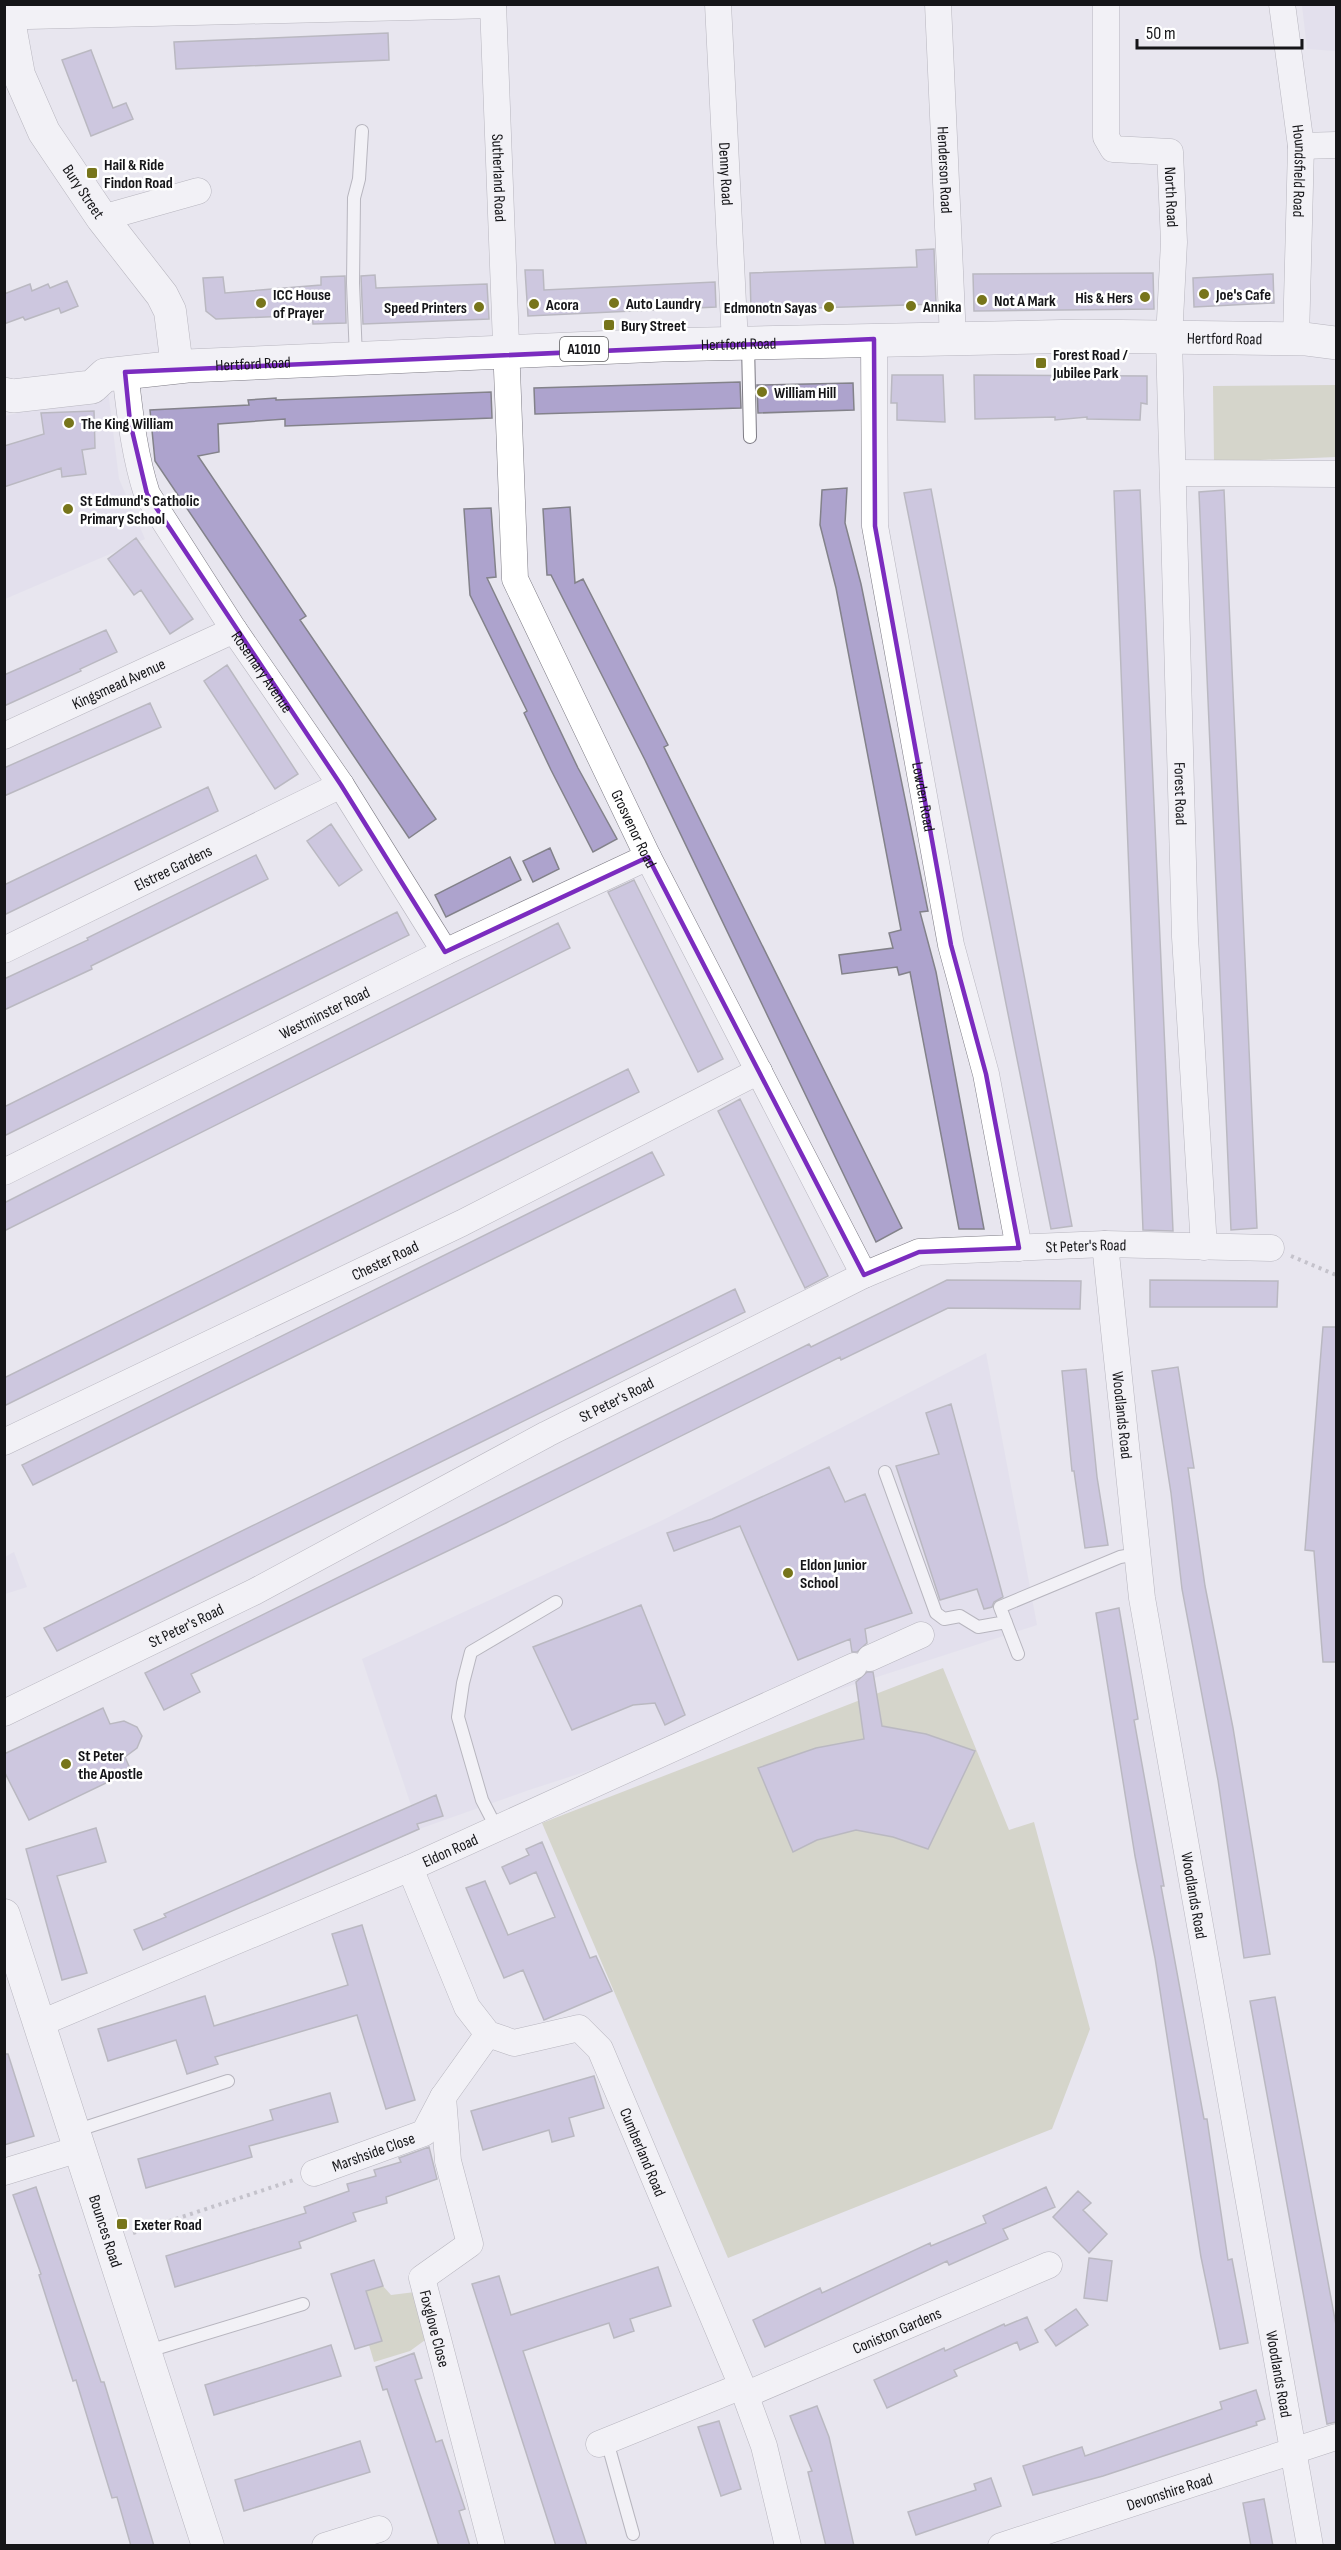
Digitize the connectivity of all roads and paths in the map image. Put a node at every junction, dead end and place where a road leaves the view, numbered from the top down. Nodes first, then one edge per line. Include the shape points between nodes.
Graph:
1 (718, 4) edge
2 (938, 4) edge
3 (1106, 4) edge
4 (1282, 4) edge
5 (493, 5) edge
6 (273, 7) edge
7 (7, 12) edge
8 (362, 131) dead end
9 (1301, 146) junction
10 (1336, 146) edge
11 (198, 191) dead end
12 (102, 218) junction
13 (953, 338) junction
14 (874, 339) junction
15 (1169, 339) junction
16 (1296, 339) junction
17 (741, 343) junction
18 (1336, 343) edge
19 (506, 352) junction
20 (356, 359) junction
21 (177, 367) junction
22 (115, 374) junction
23 (4, 380) edge
24 (4, 394) edge
25 (750, 437) dead end
26 (1173, 473) junction
27 (1336, 474) edge
28 (234, 630) junction
29 (4, 736) edge
30 (341, 785) junction
31 (648, 857) junction
32 (4, 950) edge
33 (445, 952) junction
34 (759, 1071) junction
35 (4, 1172) edge
36 (1105, 1244) junction
37 (1204, 1247) junction
38 (1019, 1248) junction
39 (1271, 1248) joint
40 (864, 1275) junction
41 (1336, 1275) edge
42 (4, 1442) edge
43 (885, 1472) dead end
44 (1137, 1554) junction
45 (556, 1602) dead end
46 (1006, 1622) junction
47 (921, 1635) dead end
48 (1018, 1654) dead end
49 (4, 1713) edge
50 (496, 1828) junction
51 (410, 1868) junction
52 (4, 1915) edge
53 (40, 2023) junction
54 (488, 2034) junction
55 (228, 2081) dead end
56 (443, 2097) junction
57 (76, 2141) junction
58 (4, 2172) edge
59 (314, 2173) joint
60 (109, 2241) junction
61 (1049, 2265) dead end
62 (303, 2304) dead end
63 (144, 2352) junction
64 (743, 2391) junction
65 (1336, 2437) edge
66 (603, 2443) joint
67 (1293, 2451) junction
68 (379, 2529) dead end
69 (633, 2534) dead end
70 (208, 2546) edge
71 (325, 2546) edge
72 (492, 2546) edge
73 (788, 2546) edge
74 (1001, 2546) edge
75 (1310, 2546) edge

1 - 17 street, Denny Road
2 - 13 street, Henderson Road
3 - 15 street, North Road via 1106,136 1113,149 1170,152 1174,242
4 - 9 street, Houndsfield Road
5 - 6 street
5 - 19 street, Sutherland Road
6 - 7 street via 28,16
7 - 12 street, Bury Street via 19,75 44,132
8 - 20 lane via 354,198
9 - 10 street
9 - 16 street, Houndsfield Road
11 - 12 street
12 - 21 street, Bury Street via 162,295 170,311
13 - 14 main road, Hertford Road / A1010
13 - 15 main road, Hertford Road / A1010
14 - 17 main road, Hertford Road / A1010
14 - 38 street, Lowden Road via 875,526 951,945 986,1074
15 - 16 main road, Hertford Road / A1010
15 - 26 street, Forest Road
16 - 18 main road, Hertford Road / A1010
17 - 19 main road, Hertford Road / A1010
17 - 25 lane
19 - 20 main road, Hertford Road / A1010
19 - 31 street, Grosvenor Road via 515,579
20 - 21 main road, Hertford Road / A1010
21 - 22 main road, Hertford Road / A1010
22 - 23 main road, Hertford Road / A1010 via 89,366
22 - 24 main road, Hertford Road / A1010 via 92,387
22 - 28 street, Rosemary Avenue via 147,494
26 - 27 street
26 - 37 street, Forest Road via 1185,937
28 - 29 street, Kingsmead Avenue
28 - 30 street, Rosemary Avenue
30 - 32 street, Elstree Gardens
30 - 33 street, Rosemary Avenue
31 - 33 street, Westminster Road
31 - 34 street, Grosvenor Road
33 - 35 street, Westminster Road
34 - 40 street, Grosvenor Road
34 - 42 street, Chester Road via 462,1223
36 - 37 street, St Peter's Road
36 - 38 street, St Peter's Road
36 - 44 street, Woodlands Road
37 - 39 street, St Peter's Road
38 - 40 street, St Peter's Road via 919,1252
39 - 41 path
40 - 49 street, St Peter's Road via 547,1434 254,1592
43 - 46 lane via 936,1613 944,1618 960,1616 978,1626
44 - 46 lane via 1119,1557 1015,1599 1000,1607
44 - 67 street, Woodlands Road
45 - 50 lane via 471,1652 465,1673 458,1717 482,1800
46 - 48 lane
47 - 50 street, Eldon Road
50 - 51 street, Eldon Road
51 - 53 street, Eldon Road
51 - 54 street via 467,2007
52 - 53 street, Bounces Road
53 - 57 street, Bounces Road
54 - 56 street, Marshside Close
54 - 64 street, Cumberland Road via 514,2043 579,2028 600,2049
55 - 57 lane
56 - 59 street, Marshside Close via 424,2133
56 - 72 street, Foxglove Close via 448,2161 470,2244 422,2278
57 - 58 street
57 - 60 street, Bounces Road
59 - 60 path
60 - 63 street, Bounces Road
61 - 64 street, Coniston Gardens
62 - 63 lane
63 - 70 street, Bounces Road
64 - 66 street, Coniston Gardens
64 - 73 street, Cumberland Road via 764,2446
65 - 67 street, Devonshire Road
66 - 69 lane
67 - 74 street, Devonshire Road
67 - 75 street, Woodlands Road
68 - 71 street

